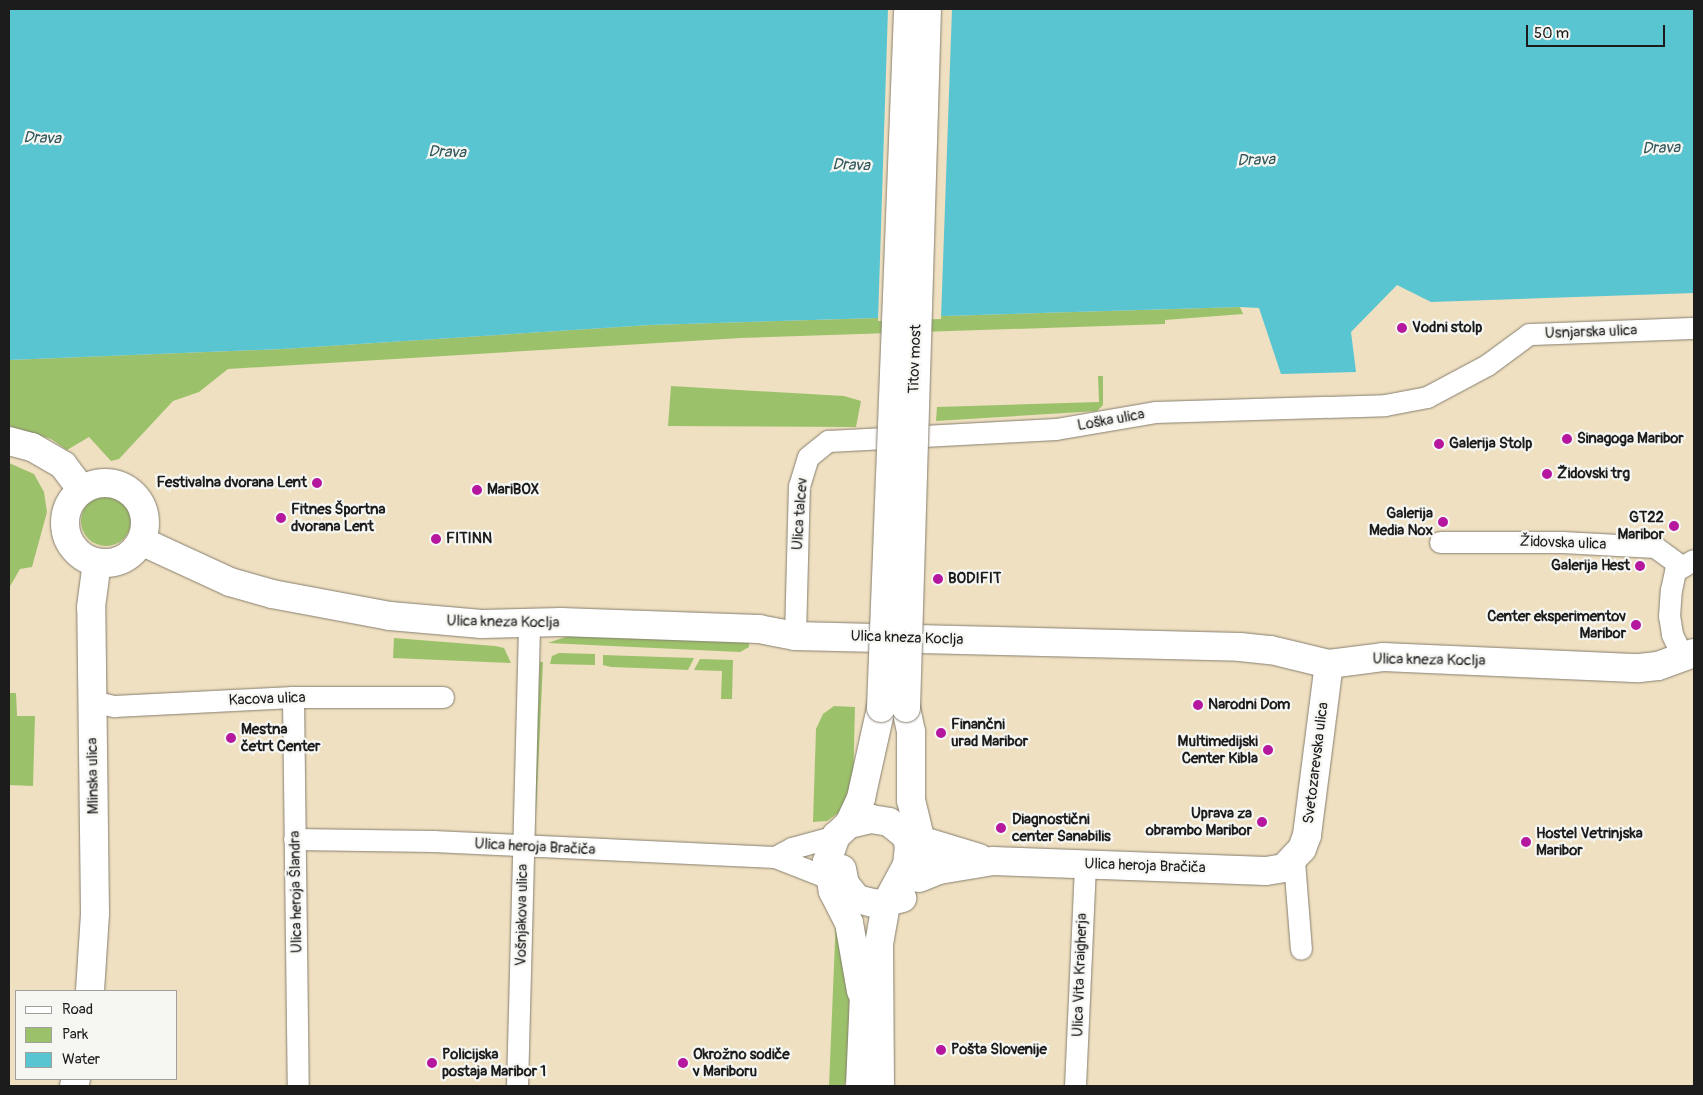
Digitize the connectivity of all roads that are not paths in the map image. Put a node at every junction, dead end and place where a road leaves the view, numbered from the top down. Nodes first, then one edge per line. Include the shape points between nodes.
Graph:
1 (908, 9) edge
2 (927, 9) edge
3 (1694, 328) edge
4 (1356, 408) joint
5 (866, 438) joint
6 (9, 441) edge
7 (82, 490) junction
8 (141, 541) junction
9 (1440, 542) dead end
10 (97, 562) junction
11 (1687, 562) edge
12 (529, 624) junction
13 (796, 636) junction
14 (1689, 655) edge
15 (1329, 664) junction
16 (293, 697) junction
17 (443, 697) dead end
18 (92, 701) junction
19 (894, 708) junction
20 (852, 826) junction
21 (908, 834) junction
22 (294, 839) junction
23 (523, 847) junction
24 (775, 857) junction
25 (993, 861) junction
26 (1294, 861) junction
27 (1085, 864) junction
28 (843, 893) junction
29 (904, 893) junction
30 (1301, 949) dead end
31 (90, 990) edge
32 (871, 992) junction
33 (298, 1086) edge
34 (517, 1086) edge
35 (860, 1086) edge
36 (880, 1086) edge
37 (1075, 1086) edge

1 - 19 street, Titov most, bridge
2 - 19 street, Titov most, bridge
3 - 4 street, Usnjarska ulica via 1529,334 1487,365 1427,397
4 - 5 street, Loška ulica via 1155,412 1056,429
5 - 13 street, Ulica talcev via 828,441 808,457 804,467 799,486
6 - 7 street via 32,447 63,465
7 - 8 street via 96,484 111,483 132,494 145,517
7 - 10 street via 70,504 66,530 74,547
8 - 10 street via 127,556 117,561
8 - 12 street, Ulica kneza Koclja via 230,582 325,606 473,623
9 - 11 street, Židovska ulica via 1562,542 1655,547
10 - 18 street, Mlinska ulica via 91,607
11 - 14 street via 1675,570 1669,616 1672,634
12 - 13 street, Ulica kneza Koclja via 759,629
12 - 23 street, Vošnjakova ulica
13 - 15 street, Ulica kneza Koclja via 1240,647 1271,650
14 - 15 street, Ulica kneza Koclja via 1640,668 1383,658
15 - 26 street, Svetozarevska ulica via 1307,835
16 - 17 street, Kacova ulica
16 - 18 street, Kacova ulica via 166,705 114,706
16 - 22 street, Ulica heroja Šlandra
18 - 31 street, Mlinska ulica via 95,913
19 - 20 street
19 - 21 street via 911,732
20 - 21 street
20 - 24 street, Ulica heroja Bračiča
20 - 28 street via 844,855
20 - 28 street via 827,862
21 - 25 street
21 - 29 street via 910,856
21 - 29 street via 924,860
22 - 23 street, Ulica heroja Bračiča via 433,841
22 - 33 street, Ulica heroja Šlandra
23 - 24 street, Ulica heroja Bračiča
23 - 34 street, Vošnjakova ulica
24 - 28 street, Ulica heroja Bračiča
25 - 27 street, Ulica heroja Bračiča
25 - 29 street via 939,870
26 - 27 street, Ulica heroja Bračiča via 1275,871
26 - 30 street
27 - 37 street, Ulica Vita Kraigherja
28 - 29 street
28 - 32 street via 852,935
29 - 32 street
32 - 35 street
32 - 36 street

